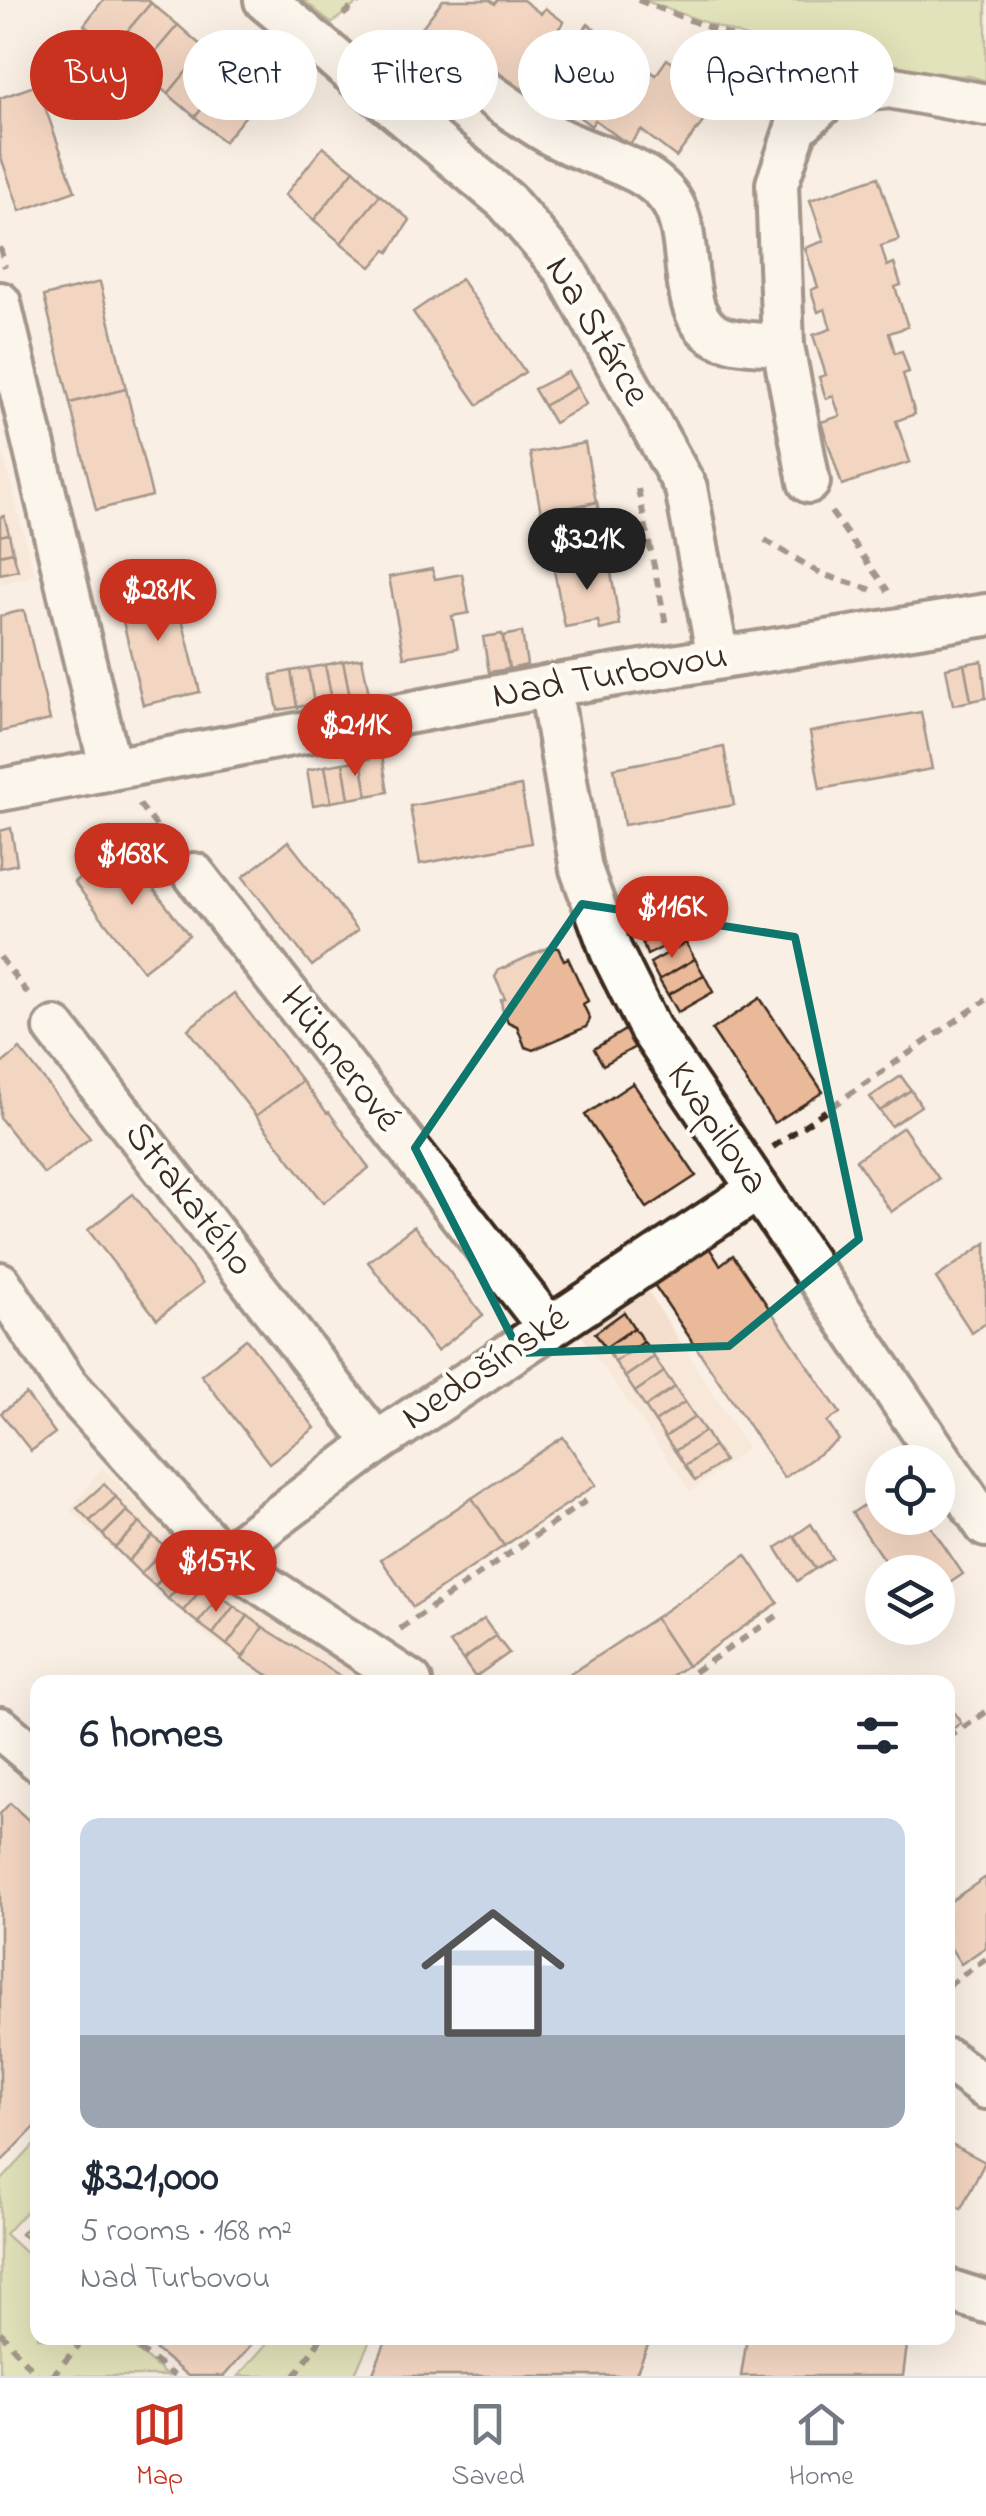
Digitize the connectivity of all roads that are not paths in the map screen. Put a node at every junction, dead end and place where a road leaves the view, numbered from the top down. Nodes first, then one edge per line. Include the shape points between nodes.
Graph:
1 (266, 0) edge
2 (498, 99) edge
3 (986, 105) edge
4 (0, 303) edge
5 (783, 346) junction
6 (808, 482) road end
7 (986, 615) edge
8 (718, 658) junction
9 (550, 686) junction
10 (120, 779) junction
11 (0, 790) edge
12 (194, 874) road end
13 (54, 1028) road end
14 (749, 1179) junction
15 (0, 1283) edge
16 (549, 1328) junction
17 (376, 1443) junction
18 (986, 1526) edge
19 (223, 1558) junction
20 (400, 1675) edge
21 (0, 1728) edge
22 (30, 1753) edge
23 (955, 2065) edge
24 (986, 2088) edge
25 (955, 2292) edge
26 (986, 2302) edge

1 - 8 street, Na Stárce via 506,201 565,270 686,488
2 - 5 street via 554,137 640,174 670,198 684,228 696,318 720,338
3 - 5 street via 889,88 836,92 796,128 777,184
4 - 10 street
5 - 6 street
7 - 8 street, Nad Turbovou
8 - 9 street, Nad Turbovou
9 - 10 street, Nad Turbovou
9 - 14 street, Kvapilova via 581,869 611,950 650,1029
10 - 11 street, Nad Turbovou
12 - 16 street, Hübnerové
13 - 17 street, Strakatého
14 - 16 street, Nedošínské
14 - 18 street, Kvapilova
15 - 19 street via 67,1385
16 - 17 street, Nedošínské
17 - 19 street, Nedošínské
19 - 20 street
21 - 22 street
23 - 24 street
25 - 26 street

